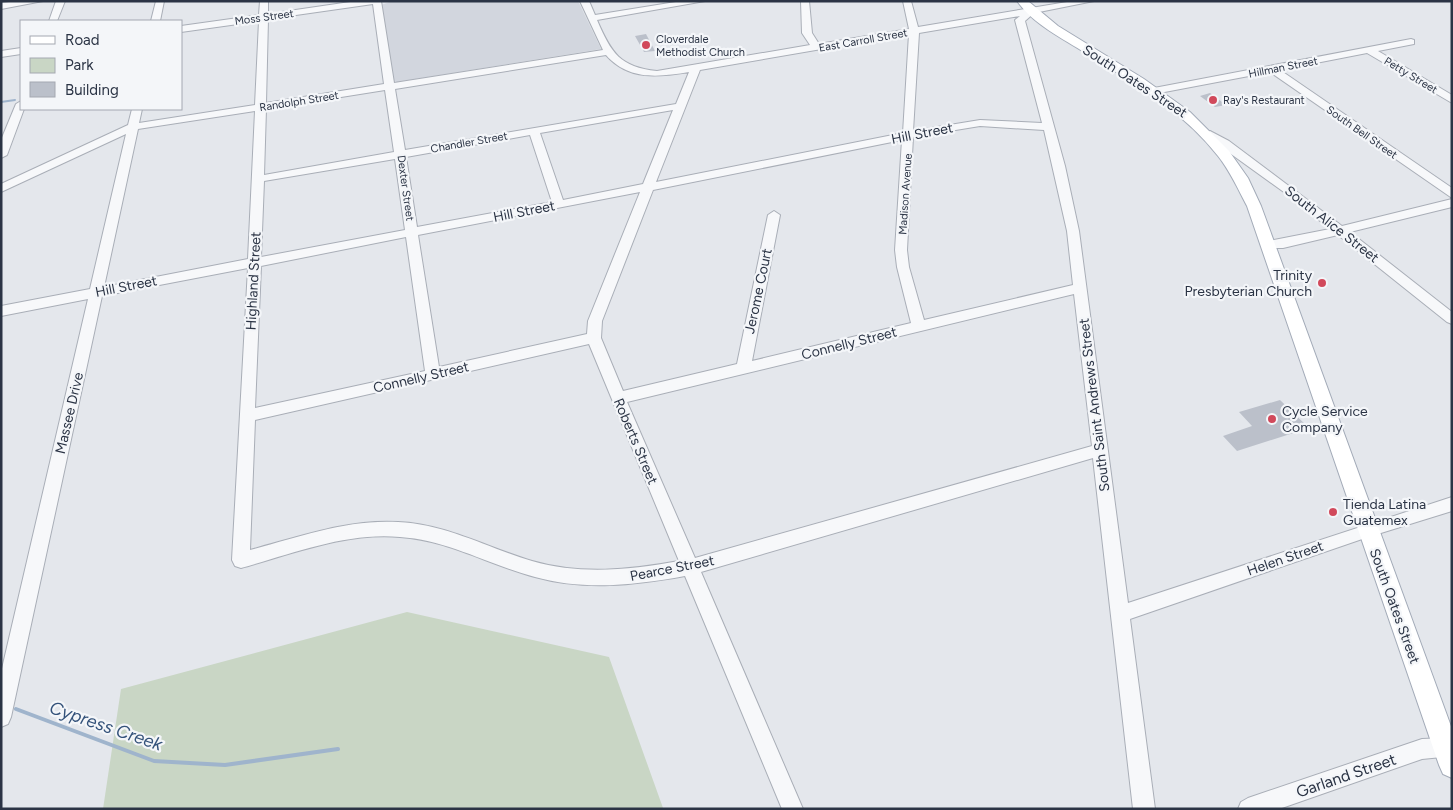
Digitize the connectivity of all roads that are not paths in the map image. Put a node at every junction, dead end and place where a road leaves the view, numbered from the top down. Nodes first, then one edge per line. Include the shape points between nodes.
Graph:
1 (39, 1) edge
2 (61, 1) edge
3 (160, 1) edge
4 (264, 1) edge
5 (377, 1) edge
6 (584, 1) edge
7 (701, 1) edge
8 (805, 1) edge
9 (907, 1) edge
10 (1090, 1) edge
11 (1, 6) edge
12 (1026, 6) edge
13 (263, 17) junction
14 (592, 18) junction
15 (54, 20) edge
16 (156, 20) edge
17 (182, 29) edge
18 (914, 31) junction
19 (1411, 42) dead end
20 (817, 48) junction
21 (1370, 50) junction
22 (20, 51) edge
23 (608, 52) junction
24 (1, 54) edge
25 (695, 69) junction
26 (1272, 69) junction
27 (390, 87) junction
28 (1154, 91) junction
29 (1452, 100) edge
30 (680, 106) junction
31 (20, 107) edge
32 (261, 107) junction
33 (137, 110) edge
34 (132, 127) junction
35 (1048, 127) junction
36 (534, 131) junction
37 (1210, 134) junction
38 (908, 135) junction
39 (401, 154) junction
40 (1, 155) edge
41 (258, 179) junction
42 (648, 187) junction
43 (1, 189) edge
44 (1452, 194) edge
45 (1452, 203) edge
46 (559, 204) junction
47 (774, 215) dead end
48 (1341, 230) junction
49 (412, 232) junction
50 (1268, 245) junction
51 (254, 262) junction
52 (1080, 288) junction
53 (96, 292) junction
54 (1, 311) edge
55 (1452, 319) edge
56 (918, 326) junction
57 (594, 338) junction
58 (744, 368) junction
59 (433, 374) junction
60 (618, 398) junction
61 (248, 416) junction
62 (1099, 450) junction
63 (1452, 504) edge
64 (1368, 530) junction
65 (241, 560) joint
66 (690, 567) junction
67 (1120, 614) junction
68 (1, 717) edge
69 (1449, 757) edge
70 (793, 809) edge
71 (1144, 809) edge
72 (1248, 809) edge

1 - 11 street
2 - 15 street
3 - 16 street
4 - 13 street, Highland Street
5 - 13 street, Moss Street
5 - 27 street, Dexter Street
6 - 14 street
7 - 14 street
8 - 20 street via 808,33
9 - 18 street, Madison Avenue
10 - 12 street, East Carroll Street
12 - 18 street, East Carroll Street
12 - 28 main road, South Oates Street via 1057,30
12 - 35 street, South Saint Andrews Street via 1020,20
13 - 17 street, Moss Street
13 - 32 street, Highland Street
14 - 23 street
18 - 20 street, East Carroll Street
18 - 38 street, Madison Avenue
19 - 21 street, Hillman Street
20 - 25 street, East Carroll Street
21 - 26 street, Hillman Street
21 - 29 street, Petty Street
22 - 24 street
23 - 25 street, East Carroll Street via 616,63 637,72 664,74
23 - 27 street, Randolph Street
25 - 30 street
26 - 28 street, Hillman Street
26 - 44 street, South Bell Street
27 - 32 street, Randolph Street
27 - 39 street, Dexter Street
28 - 37 main road, South Oates Street
30 - 36 street, Chandler Street
30 - 42 street
31 - 40 street
32 - 34 street, Randolph Street
32 - 41 street, Highland Street
33 - 34 street, Massee Drive
34 - 43 street, Randolph Street
34 - 53 street, Massee Drive
35 - 38 street, Hill Street via 970,123
35 - 52 street, South Saint Andrews Street via 1067,198
36 - 39 street, Chandler Street
36 - 46 street
37 - 48 street, South Alice Street
37 - 50 main road, South Oates Street via 1242,178
38 - 42 street, Hill Street
38 - 56 street, Madison Avenue via 901,250
39 - 41 street, Chandler Street
39 - 49 street, Dexter Street
41 - 51 street, Highland Street
42 - 46 street, Hill Street
42 - 57 street via 595,321
45 - 48 street
46 - 49 street, Hill Street
47 - 58 street, Jerome Court
48 - 50 street
48 - 55 street, South Alice Street
49 - 51 street, Hill Street
49 - 59 street, Dexter Street
50 - 64 main road, South Oates Street
51 - 53 street, Hill Street
51 - 61 street, Highland Street
52 - 56 street, Connelly Street
52 - 62 street, South Saint Andrews Street
53 - 54 street, Hill Street
53 - 68 street, Massee Drive
56 - 58 street, Connelly Street
57 - 59 street, Connelly Street
57 - 60 street, Roberts Street
58 - 60 street, Connelly Street
59 - 61 street, Connelly Street
60 - 66 street, Roberts Street
61 - 65 street, Highland Street
62 - 66 street, Pearce Street
62 - 67 street, South Saint Andrews Street
63 - 64 street, Helen Street
64 - 67 street, Helen Street
64 - 69 main road, South Oates Street
65 - 66 street, Pearce Street via 351,532 400,529 441,537 559,576 616,579
66 - 70 street, Roberts Street
67 - 71 street, South Saint Andrews Street
69 - 72 street, Garland Street via 1422,749

